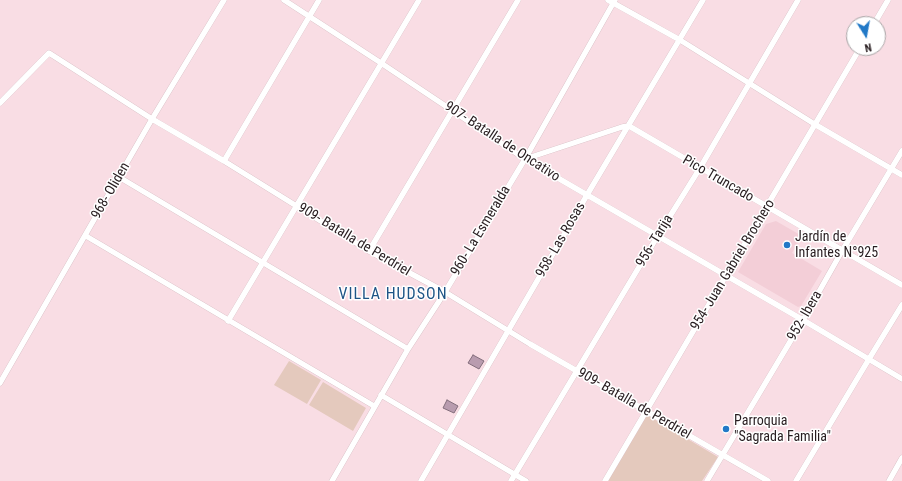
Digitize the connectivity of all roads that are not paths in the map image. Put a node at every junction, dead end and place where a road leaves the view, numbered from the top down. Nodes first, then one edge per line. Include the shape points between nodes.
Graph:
1 (224, 0) edge
2 (284, 0) edge
3 (319, 0) edge
4 (419, 0) edge
5 (518, 0) edge
6 (703, 0) edge
7 (798, 0) edge
8 (888, 0) edge
9 (612, 1) edge
10 (879, 16) edge
11 (310, 17) junction
12 (680, 40) junction
13 (855, 56) edge
14 (381, 63) junction
15 (750, 84) junction
16 (0, 103) edge
17 (452, 110) junction
18 (152, 119) junction
19 (816, 125) junction
20 (629, 126) junction
21 (902, 151) edge
22 (525, 159) junction
23 (224, 162) junction
24 (700, 168) junction
25 (892, 169) junction
26 (902, 175) edge
27 (119, 178) junction
28 (587, 195) junction
29 (296, 206) junction
30 (767, 207) junction
31 (86, 236) junction
32 (657, 237) junction
33 (369, 251) junction
34 (842, 251) junction
35 (263, 262) junction
36 (726, 275) junction
37 (902, 285) edge
38 (444, 292) junction
39 (902, 306) edge
40 (804, 320) junction
41 (228, 321) junction
42 (508, 331) junction
43 (408, 349) junction
44 (868, 359) junction
45 (577, 371) junction
46 (902, 379) edge
47 (0, 383) edge
48 (381, 395) junction
49 (374, 406) junction
50 (646, 412) junction
51 (448, 434) junction
52 (722, 456) junction
53 (902, 458) edge
54 (515, 475) junction
55 (332, 481) edge
56 (422, 481) edge
57 (511, 481) edge
58 (526, 481) edge
59 (605, 481) edge
60 (707, 481) edge
61 (768, 481) edge
62 (796, 481) edge
63 (889, 481) edge

1 - 18 street, 968- Oliden
2 - 11 street, 907- Batalla de Oncativo
3 - 11 street
4 - 14 street
5 - 17 street
6 - 12 street, 958- Las Rosas
7 - 15 street, 956- Tarija
8 - 10 street
9 - 12 street
9 - 22 street, 960- La Esmeralda
11 - 14 street, 907- Batalla de Oncativo
11 - 23 street
12 - 15 street
12 - 20 street, 958- Las Rosas
13 - 19 street, 954- Juan Gabriel Brochero
14 - 17 street, 907- Batalla de Oncativo
14 - 29 street
15 - 19 street
15 - 24 street, 956- Tarija
16 - 18 street, 909- Batalla de Perdriel via 49,53
17 - 22 street, 907- Batalla de Oncativo
17 - 33 street
18 - 23 street, 909- Batalla de Perdriel
18 - 27 street, 968- Oliden
19 - 25 street
19 - 30 street, 954- Juan Gabriel Brochero
20 - 22 street
20 - 24 street, Pico Truncado
20 - 28 street, 958- Las Rosas
21 - 25 street, 952- Ibera
22 - 28 street, 907- Batalla de Oncativo
22 - 38 street, 960- La Esmeralda
23 - 29 street, 909- Batalla de Perdriel
24 - 30 street, Pico Truncado
24 - 32 street, 956- Tarija
25 - 26 street
25 - 34 street, 952- Ibera
27 - 31 street, 968- Oliden
27 - 35 street
28 - 32 street, 907- Batalla de Oncativo
28 - 42 street, 958- Las Rosas
29 - 33 street, 909- Batalla de Perdriel
29 - 35 street
30 - 34 street, Pico Truncado
30 - 36 street, 954- Juan Gabriel Brochero
31 - 41 street
31 - 47 street, 968- Oliden
32 - 36 street, 907- Batalla de Oncativo
32 - 45 street, 956- Tarija
33 - 38 street, 909- Batalla de Perdriel
34 - 37 street, Pico Truncado
34 - 40 street, 952- Ibera
35 - 41 street
35 - 43 street
36 - 40 street, 907- Batalla de Oncativo
36 - 50 street, 954- Juan Gabriel Brochero
38 - 42 street, 909- Batalla de Perdriel
38 - 43 street, 960- La Esmeralda
39 - 44 street
40 - 44 street
40 - 52 street, 952- Ibera
41 - 49 street
42 - 45 street, 909- Batalla de Perdriel
42 - 51 street, 958- Las Rosas
43 - 48 street, 960- La Esmeralda
44 - 46 street
44 - 62 street
45 - 50 street, 909- Batalla de Perdriel
45 - 54 street, 956- Tarija
48 - 49 street, 960- La Esmeralda
48 - 51 street
49 - 55 street, 960- La Esmeralda
50 - 52 street, 909- Batalla de Perdriel
50 - 59 street, 954- Juan Gabriel Brochero
51 - 54 street
51 - 56 street, 958- Las Rosas
52 - 60 street, 952- Ibera
52 - 61 street, 909- Batalla de Perdriel
53 - 63 street
54 - 57 street, 956- Tarija
54 - 58 street

